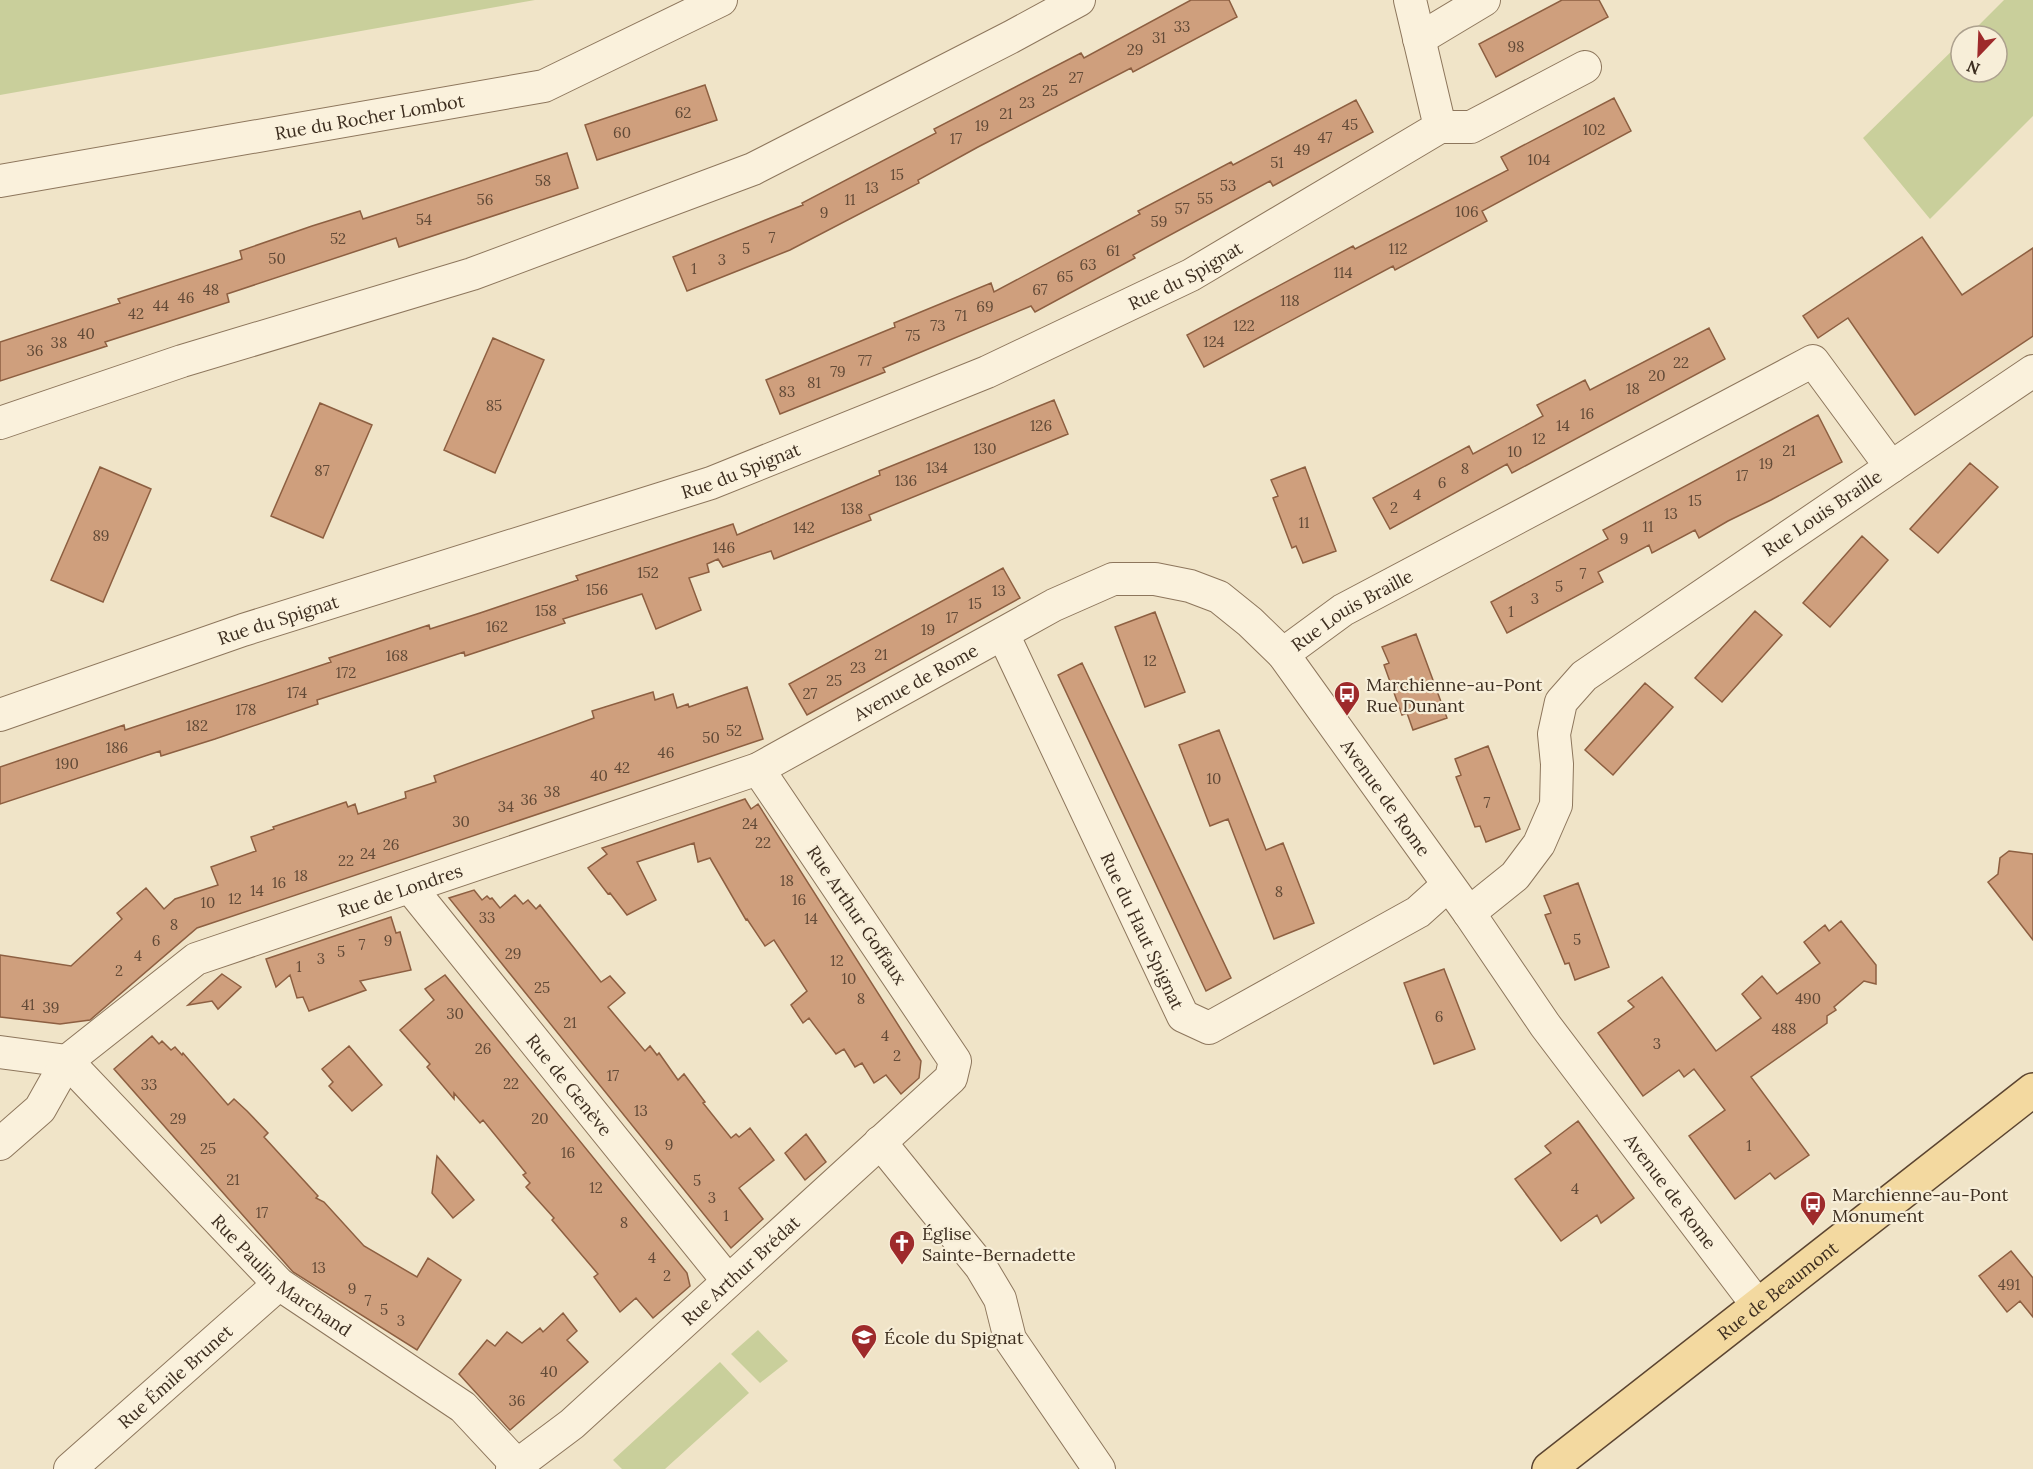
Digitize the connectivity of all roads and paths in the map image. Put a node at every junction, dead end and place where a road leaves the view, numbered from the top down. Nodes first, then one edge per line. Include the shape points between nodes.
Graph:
1 (721, 0) edge
2 (1079, 0) edge
3 (1410, 0) edge
4 (1484, 0) edge
5 (1419, 39) junction
6 (1585, 67) dead end
7 (1440, 127) junction
8 (0, 181) edge
9 (2033, 371) edge
10 (0, 423) edge
11 (1891, 467) junction
12 (1003, 634) junction
13 (1283, 654) junction
14 (0, 715) edge
15 (758, 769) junction
16 (1448, 885) junction
17 (410, 886) junction
18 (1469, 913) junction
19 (0, 1052) edge
20 (67, 1061) junction
21 (955, 1061) joint
22 (2033, 1090) edge
23 (880, 1142) junction
24 (0, 1144) edge
25 (728, 1281) junction
26 (279, 1284) junction
27 (1758, 1306) junction
28 (515, 1467) edge
29 (70, 1469) edge
30 (1099, 1469) edge
31 (1550, 1469) edge

1 - 8 street, Rue du Rocher Lombot via 544,86
2 - 10 street via 753,169 472,274 182,362
3 - 5 street
4 - 5 street
5 - 7 street
6 - 7 street via 1471,127
7 - 14 street, Rue du Spignat via 1191,275 987,372 711,483 243,630
9 - 11 street
11 - 13 street, Rue Louis Braille via 1813,361 1343,610
11 - 18 street, Rue Louis Braille via 1584,676 1561,702 1554,734 1556,805 1539,844 1515,876
12 - 13 street, Avenue de Rome via 1054,605 1113,579 1155,579 1219,597
12 - 15 street, Avenue de Rome
12 - 16 street, Rue du Haut Spignat via 1183,1016 1209,1028 1418,912
13 - 16 street, Avenue de Rome
15 - 17 street, Rue de Londres
15 - 21 street, Rue Arthur Goffaux
16 - 18 street, Avenue de Rome
17 - 20 street, Rue de Londres via 196,959
17 - 25 street, Rue de Genève
18 - 27 street, Avenue de Rome via 1545,1025
19 - 20 street
20 - 24 street via 40,1109
20 - 26 street, Rue Paulin Marchand
21 - 23 street, Rue Arthur Brédat via 951,1078
22 - 27 main road, Rue de Beaumont
23 - 25 street, Rue Arthur Brédat
23 - 30 street via 981,1267 1000,1299 1010,1339
25 - 28 street, Rue Arthur Brédat via 572,1424
26 - 28 street, Rue Paulin Marchand via 463,1407
26 - 29 street, Rue Émile Brunet
27 - 31 main road, Rue de Beaumont

